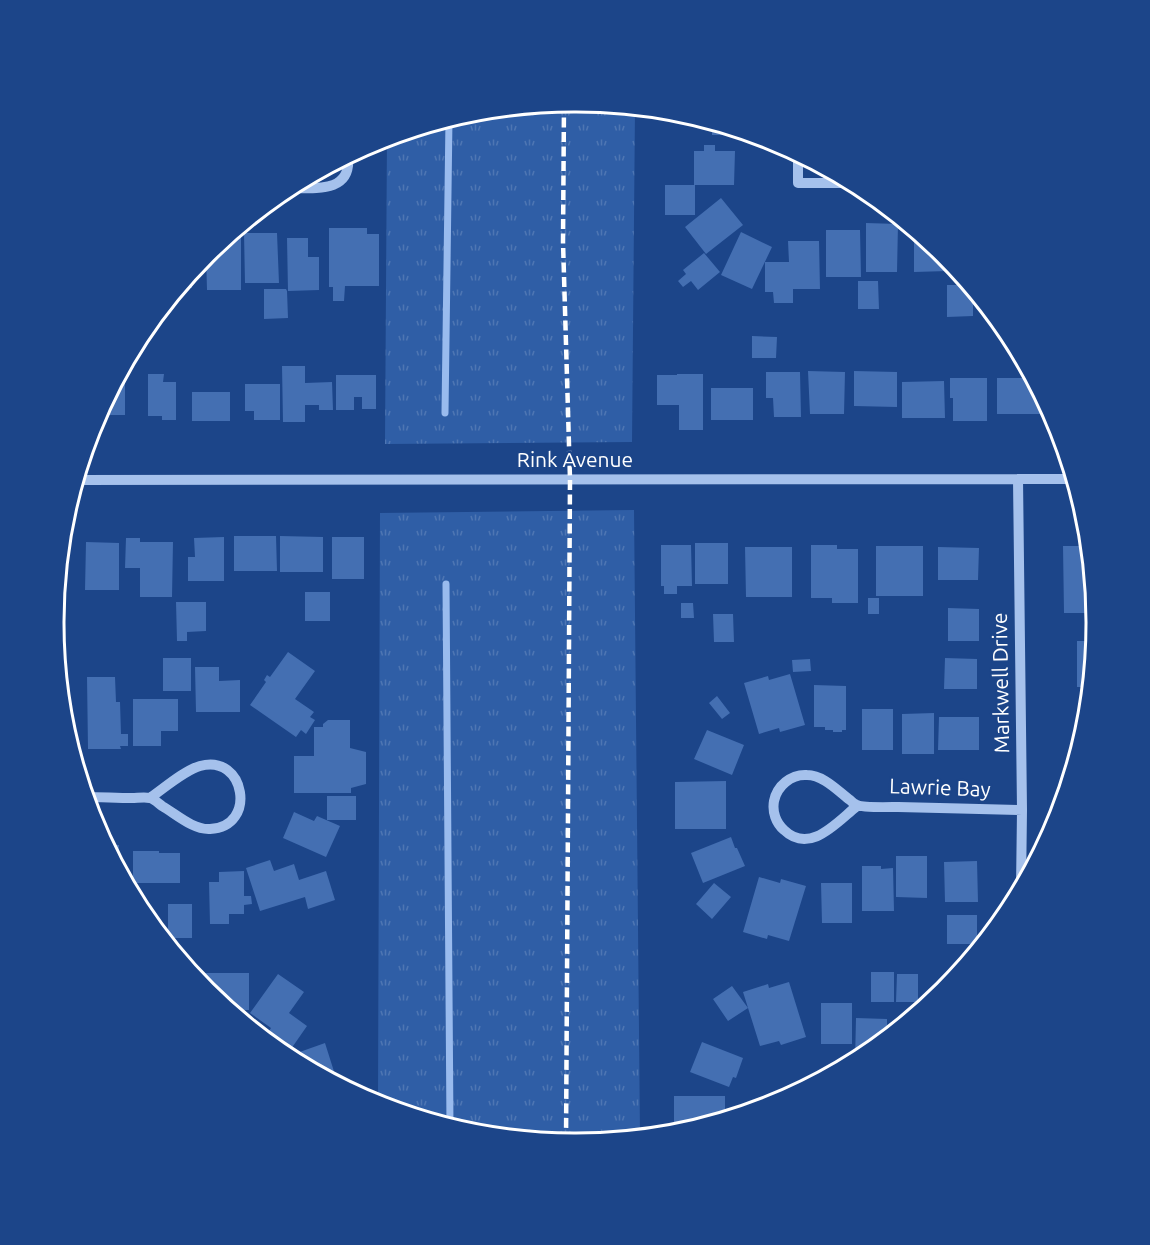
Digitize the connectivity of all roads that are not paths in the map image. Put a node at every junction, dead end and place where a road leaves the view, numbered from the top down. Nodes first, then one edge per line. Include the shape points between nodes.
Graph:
1 (798, 164) edge
2 (348, 166) edge
3 (835, 183) edge
4 (307, 188) edge
5 (1018, 478) junction
6 (1065, 479) edge
7 (85, 480) edge
8 (96, 797) edge
9 (150, 798) junction
10 (857, 806) junction
11 (1022, 810) junction
12 (1021, 870) edge

1 - 3 street via 798,183
2 - 4 street via 344,176 329,188
5 - 6 street, Rink Avenue
5 - 7 street, Rink Avenue
5 - 11 street, Markwell Drive
8 - 9 street
9 - 9 street via 199,828 209,830 228,823 242,797 235,778 209,764 190,771
10 - 10 street via 824,781 805,774 779,788 773,807 775,818 787,833 806,839 825,833
10 - 11 street, Lawrie Bay
11 - 12 street, Markwell Drive

